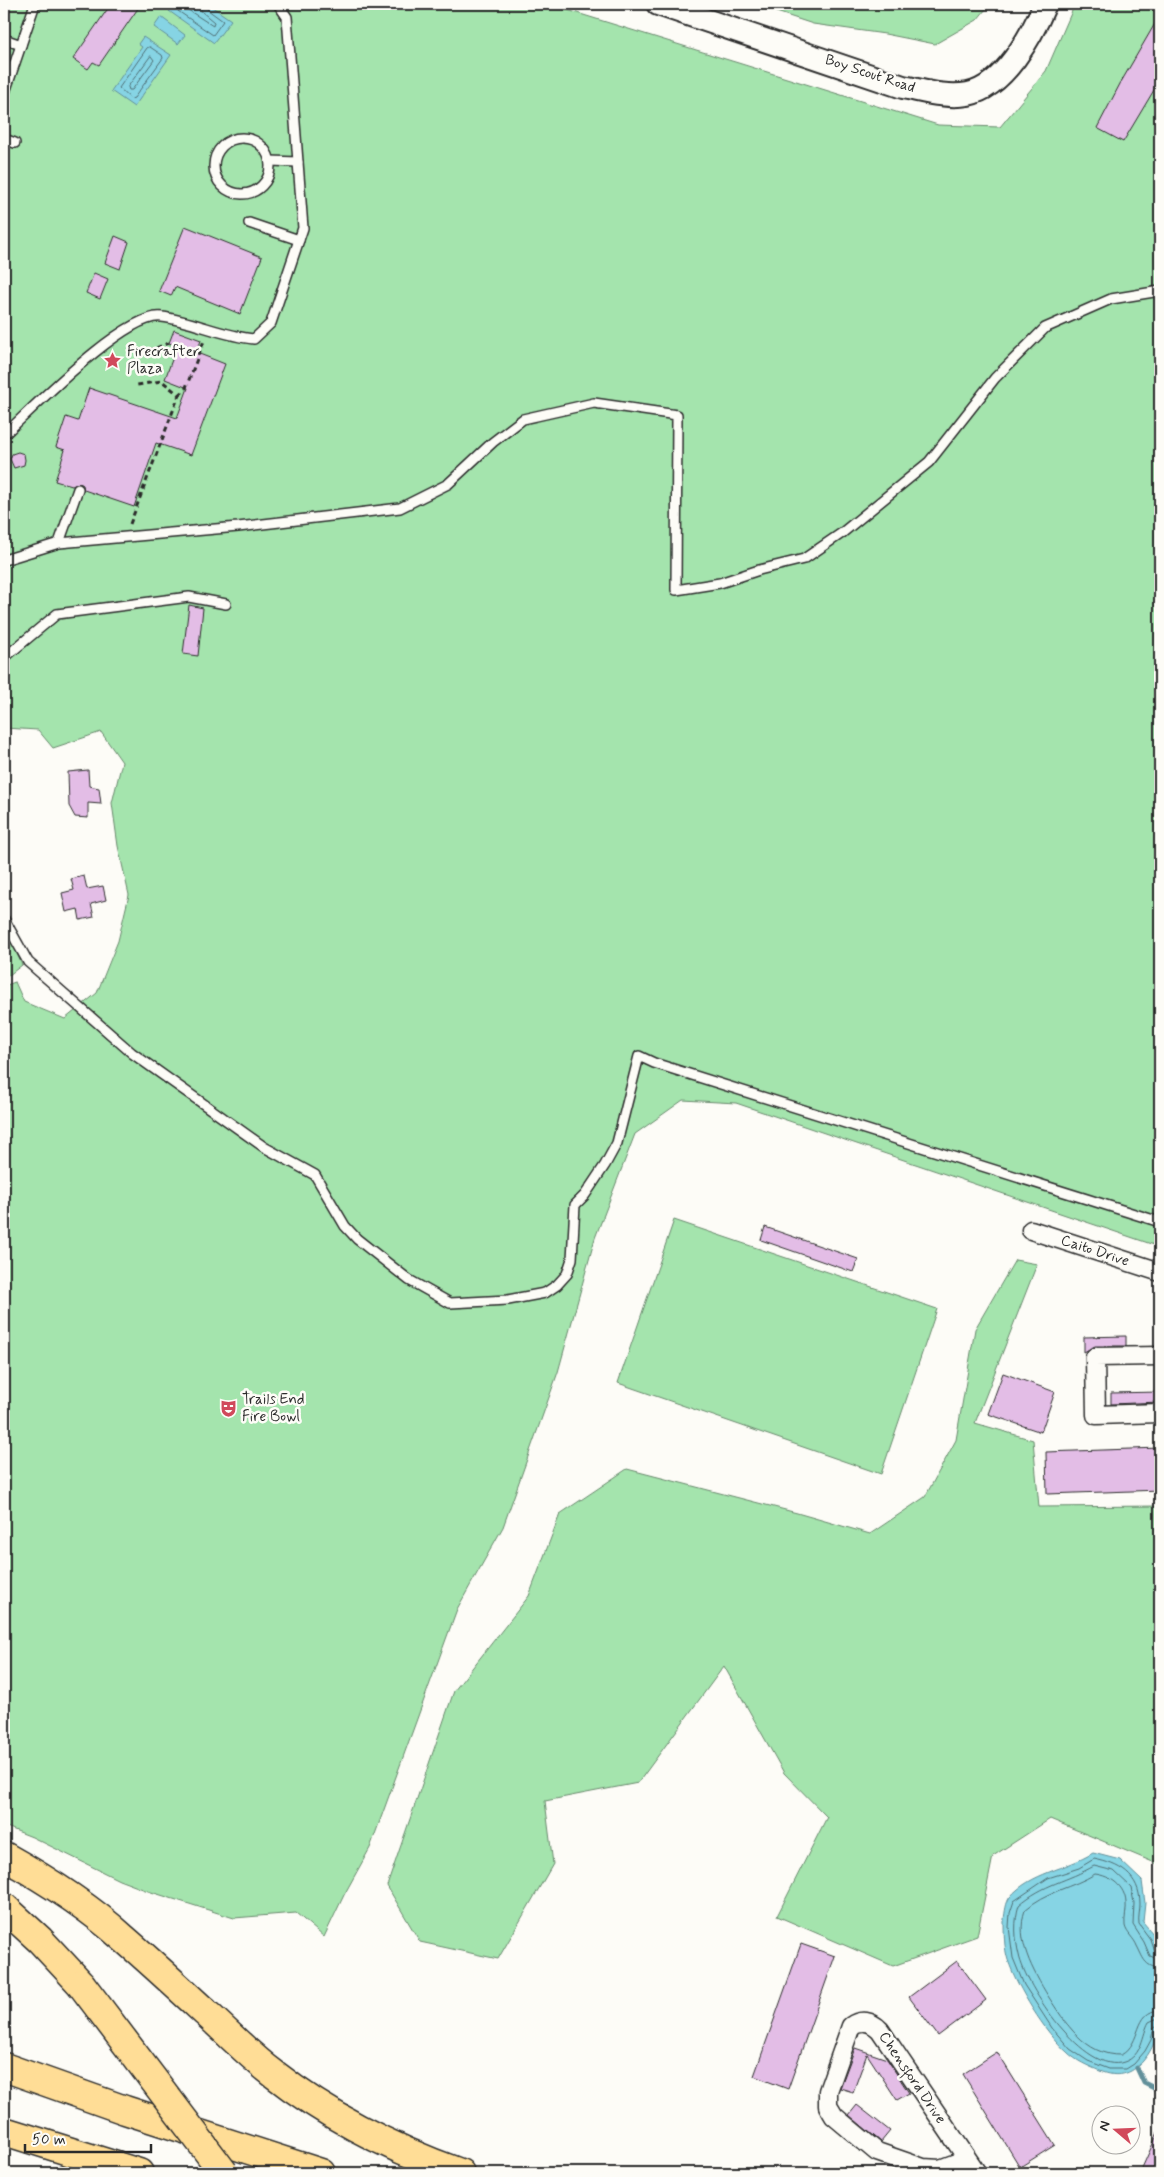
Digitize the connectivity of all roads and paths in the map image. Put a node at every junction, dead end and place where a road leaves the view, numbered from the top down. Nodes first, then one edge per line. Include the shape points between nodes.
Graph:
1 (35, 4) edge
2 (278, 4) edge
3 (658, 4) edge
4 (1045, 4) edge
5 (4, 39) edge
6 (21, 45) junction
7 (4, 95) edge
8 (4, 139) edge
9 (15, 143) dead end
10 (270, 161) junction
11 (298, 162) junction
12 (249, 223) dead end
13 (299, 240) junction
14 (1160, 292) edge
15 (204, 342) dead end
16 (169, 343) dead end
17 (148, 351) dead end
18 (137, 385) dead end
19 (179, 395) junction
20 (8, 431) dead end
21 (78, 489) dead end
22 (126, 537) junction
23 (59, 543) junction
24 (4, 560) edge
25 (226, 604) dead end
26 (4, 658) edge
27 (4, 920) edge
28 (1160, 1222) edge
29 (1031, 1230) dead end
30 (1160, 1272) edge
31 (1160, 1356) edge
32 (1160, 1413) edge
33 (4, 1856) edge
34 (4, 1908) edge
35 (4, 2068) edge
36 (4, 2131) edge
37 (972, 2166) edge
38 (139, 2173) edge
39 (224, 2173) edge
40 (321, 2173) edge
41 (460, 2173) edge

1 - 6 lane
2 - 11 lane via 287,17
3 - 4 street, Boy Scout Road via 903,87 968,94 997,78 1021,50
5 - 6 lane
6 - 7 lane
8 - 9 lane
10 - 10 lane via 267,152 252,140 233,139 218,151 213,170 228,192 246,195 262,187
10 - 11 lane
11 - 13 lane via 303,228
12 - 13 lane
13 - 20 lane via 271,323 254,339 235,338 160,316 144,320 99,347
14 - 22 lane via 1111,299 1045,328 995,378 929,462 842,534 804,559 720,583 676,590 677,415 594,403 523,419 448,484 400,508
15 - 19 path via 185,390
16 - 17 path
18 - 19 path via 162,381
19 - 22 path
21 - 23 lane
22 - 23 lane
23 - 24 lane
25 - 26 lane via 190,597 57,614
27 - 28 lane via 28,962 132,1053 264,1147 315,1176 356,1239 409,1280 450,1303 508,1300 545,1293 558,1286 572,1259 575,1205 585,1195 617,1143 639,1056
29 - 30 street, Caito Drive
31 - 32 street via 1095,1358 1096,1415
33 - 41 highway via 67,1894 122,1936 279,2078 324,2109 377,2139
34 - 39 highway, bridge via 40,1940 81,1984
35 - 40 highway
36 - 38 highway
37 - 37 street, Chensford Drive via 880,2030 865,2022 851,2026 828,2091 828,2106 834,2116 877,2152 923,2168

